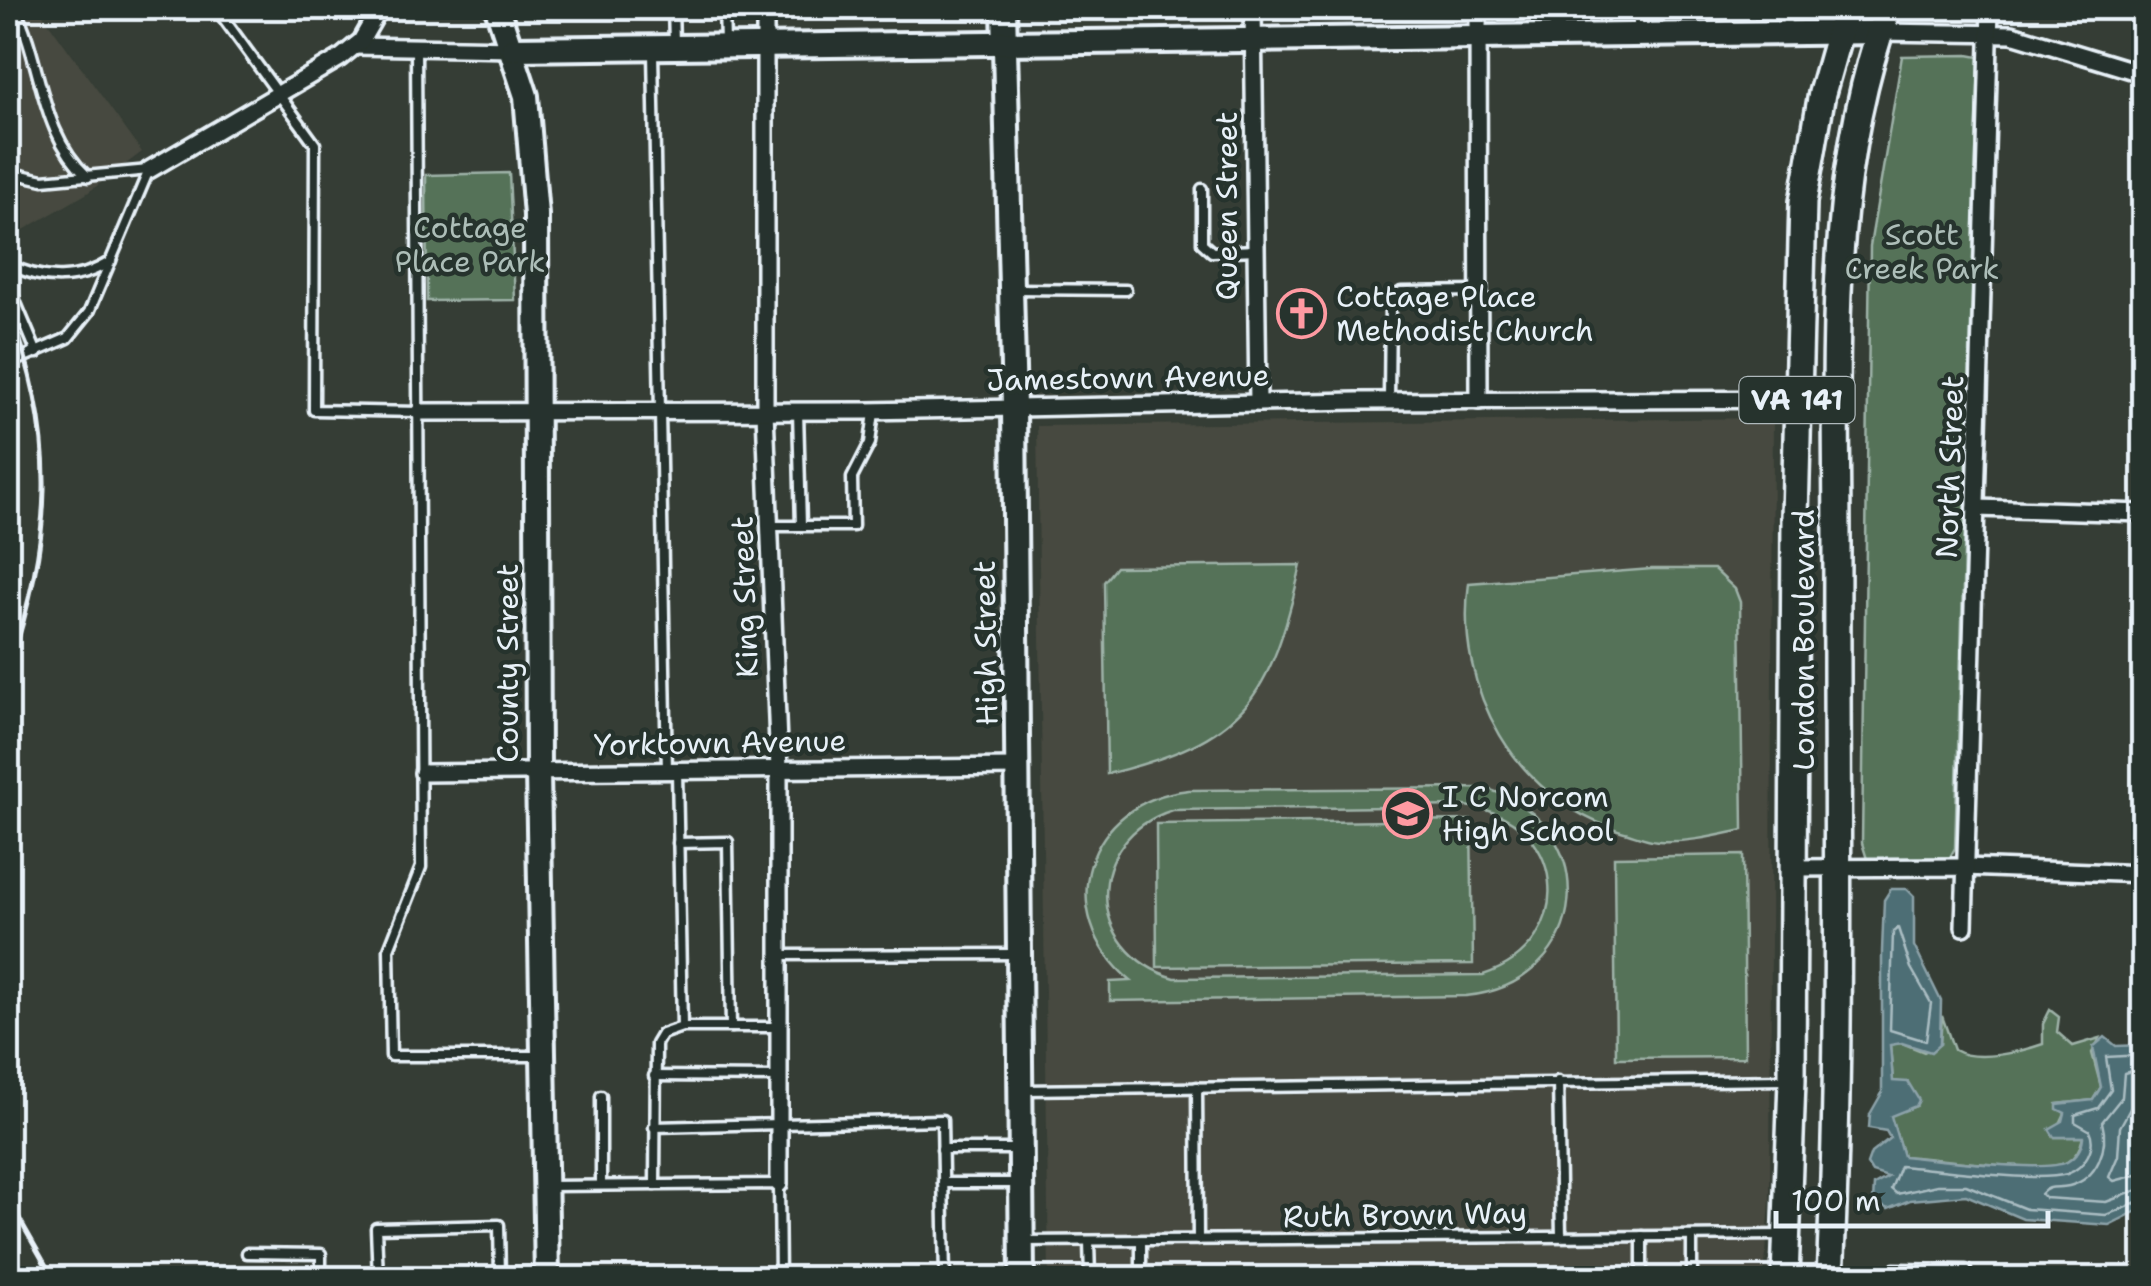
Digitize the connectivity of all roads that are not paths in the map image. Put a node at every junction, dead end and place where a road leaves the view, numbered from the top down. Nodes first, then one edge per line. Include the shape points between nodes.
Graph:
1 (15, 8) edge
2 (216, 8) edge
3 (364, 8) edge
4 (497, 8) edge
5 (673, 8) edge
6 (724, 8) edge
7 (765, 8) edge
8 (1004, 8) edge
9 (1253, 8) edge
10 (1478, 8) edge
11 (1638, 8) edge
12 (1786, 8) edge
13 (1846, 8) edge
14 (1888, 8) edge
15 (1990, 8) edge
16 (377, 15) edge
17 (1988, 31) junction
18 (1836, 32) junction
19 (1879, 32) junction
20 (1787, 34) junction
21 (1638, 36) junction
22 (1478, 37) junction
23 (1254, 40) junction
24 (1004, 44) junction
25 (355, 46) junction
26 (725, 46) junction
27 (765, 46) junction
28 (416, 47) junction
29 (663, 47) junction
30 (513, 49) junction
31 (2144, 74) edge
32 (277, 92) junction
33 (149, 170) junction
34 (8, 172) edge
35 (88, 177) junction
36 (1202, 189) dead end
37 (1255, 250) junction
38 (111, 261) junction
39 (8, 264) edge
40 (8, 284) edge
41 (1011, 289) junction
42 (1126, 290) dead end
43 (1478, 291) junction
44 (37, 353) junction
45 (8, 364) edge
46 (1837, 399) junction
47 (1797, 400) junction
48 (1389, 401) junction
49 (1479, 401) junction
50 (1258, 403) junction
51 (1014, 407) junction
52 (765, 411) junction
53 (798, 411) junction
54 (874, 411) junction
55 (419, 412) junction
56 (538, 412) junction
57 (659, 412) junction
58 (1976, 508) junction
59 (2144, 513) edge
60 (770, 526) junction
61 (801, 526) junction
62 (1018, 767) junction
63 (780, 770) junction
64 (672, 771) junction
65 (538, 772) junction
66 (423, 773) junction
67 (678, 842) junction
68 (1965, 867) junction
69 (1792, 868) junction
70 (1838, 868) junction
71 (2144, 874) edge
72 (1964, 927) dead end
73 (1019, 954) junction
74 (779, 956) junction
75 (682, 1027) junction
76 (730, 1027) junction
77 (779, 1027) junction
78 (544, 1056) junction
79 (654, 1076) junction
80 (779, 1077) junction
81 (1792, 1080) junction
82 (1558, 1081) junction
83 (1197, 1087) junction
84 (1020, 1090) junction
85 (600, 1096) dead end
86 (779, 1124) junction
87 (654, 1127) junction
88 (1021, 1149) junction
89 (942, 1150) junction
90 (1021, 1183) junction
91 (779, 1184) junction
92 (943, 1184) junction
93 (602, 1185) junction
94 (655, 1185) junction
95 (546, 1186) junction
96 (1789, 1235) junction
97 (1561, 1236) junction
98 (1642, 1236) junction
99 (1692, 1236) junction
100 (1141, 1240) junction
101 (1198, 1240) junction
102 (1022, 1241) junction
103 (1090, 1241) junction
104 (247, 1253) dead end
105 (548, 1275) edge
106 (500, 1276) edge
107 (322, 1278) edge
108 (378, 1278) edge
109 (780, 1278) edge
110 (944, 1278) edge
111 (1022, 1278) edge
112 (1090, 1278) edge
113 (1141, 1278) edge
114 (1642, 1278) edge
115 (1692, 1278) edge
116 (1785, 1278) edge
117 (1830, 1278) edge
118 (1894, 1278) edge
119 (1966, 1278) edge

1 - 35 lane via 54,133
2 - 32 lane
3 - 16 lane
4 - 30 street, County Street
5 - 29 lane
6 - 26 lane
7 - 27 street, King Street
8 - 24 street, High Street
9 - 23 street, Queen Street
10 - 22 street
11 - 21 lane
12 - 20 lane
13 - 18 main road, London Boulevard / VA 141
14 - 19 main road, London Boulevard / VA 141
15 - 17 street, North Street
16 - 25 street
17 - 19 street
17 - 31 street
17 - 58 street, North Street
18 - 19 street
18 - 20 street
18 - 47 main road, London Boulevard / VA 141 via 1803,202
19 - 46 main road, London Boulevard / VA 141 via 1843,198
20 - 21 street
21 - 22 street
22 - 23 street
22 - 43 street
23 - 24 street
23 - 37 street, Queen Street
24 - 27 street
24 - 41 street, High Street
25 - 28 street
25 - 32 street
26 - 27 street
26 - 29 street
27 - 52 street, King Street
28 - 30 street
28 - 55 lane
29 - 30 street
29 - 57 lane
30 - 56 street, County Street via 533,159
32 - 33 street
32 - 55 lane via 315,144 314,410
33 - 35 lane
33 - 38 lane
34 - 35 lane via 42,180
36 - 37 lane via 1202,243 1212,252
37 - 50 street, Queen Street
38 - 39 lane via 91,274 54,279
38 - 44 lane via 68,338
40 - 44 lane
41 - 42 lane
41 - 51 street, High Street
43 - 48 lane via 1401,292 1390,302
43 - 49 street
44 - 45 lane
46 - 47 street, Jamestown Avenue
46 - 70 main road, London Boulevard / VA 141
47 - 49 street, Jamestown Avenue
47 - 69 main road, London Boulevard / VA 141
48 - 49 street, Jamestown Avenue
48 - 50 street, Jamestown Avenue
50 - 51 street, Jamestown Avenue
51 - 54 street, Jamestown Avenue
51 - 62 street, High Street
52 - 53 street, Jamestown Avenue
52 - 57 street, Jamestown Avenue
52 - 60 street, King Street
53 - 54 street, Jamestown Avenue
53 - 61 lane
54 - 61 lane via 870,443 852,478 852,526
55 - 56 street, Jamestown Avenue
55 - 66 lane
56 - 57 street, Jamestown Avenue
56 - 65 street, County Street
57 - 64 lane
58 - 59 street
58 - 68 street, North Street
60 - 61 lane
60 - 63 street, King Street
62 - 63 street, Yorktown Avenue
62 - 73 street, High Street
63 - 64 street, Yorktown Avenue
63 - 74 street, King Street
64 - 65 street, Yorktown Avenue
64 - 67 lane
65 - 66 street, Yorktown Avenue
65 - 78 street, County Street
66 - 78 lane via 420,867 389,949 390,1056
67 - 75 lane
67 - 76 lane via 728,842
68 - 70 street
68 - 71 street
68 - 72 street, North Street
69 - 70 street
69 - 81 main road, London Boulevard / VA 141
70 - 117 main road, London Boulevard / VA 141
73 - 74 lane
73 - 84 street, High Street
74 - 77 street, King Street
75 - 76 lane
75 - 79 lane via 662,1034 656,1044
76 - 77 lane
77 - 80 street, King Street
78 - 95 street, County Street
79 - 80 lane
79 - 87 lane
80 - 86 street, King Street
81 - 82 lane
81 - 96 main road, London Boulevard / VA 141
82 - 83 lane
82 - 97 lane
83 - 84 lane
83 - 101 lane
84 - 88 street, High Street
85 - 93 lane
86 - 87 lane
86 - 89 lane via 942,1120
86 - 91 street, King Street
87 - 94 lane
88 - 89 lane
88 - 90 street, High Street
89 - 92 lane
90 - 92 lane
90 - 102 street, High Street
91 - 94 lane
91 - 109 lane
92 - 110 lane
93 - 94 lane
93 - 95 lane
95 - 105 street, County Street
96 - 99 lane, Ruth Brown Way
96 - 116 main road, London Boulevard / VA 141
97 - 98 lane, Ruth Brown Way
97 - 101 lane, Ruth Brown Way
98 - 99 lane, Ruth Brown Way
98 - 114 lane
99 - 115 lane
100 - 101 lane, Ruth Brown Way
100 - 103 lane, Ruth Brown Way
100 - 113 lane
102 - 103 lane, Ruth Brown Way
102 - 111 street, High Street
103 - 112 lane
104 - 107 lane via 320,1254
105 - 106 lane
106 - 108 lane via 499,1226 376,1228
118 - 119 lane via 1894,1269 1966,1270

